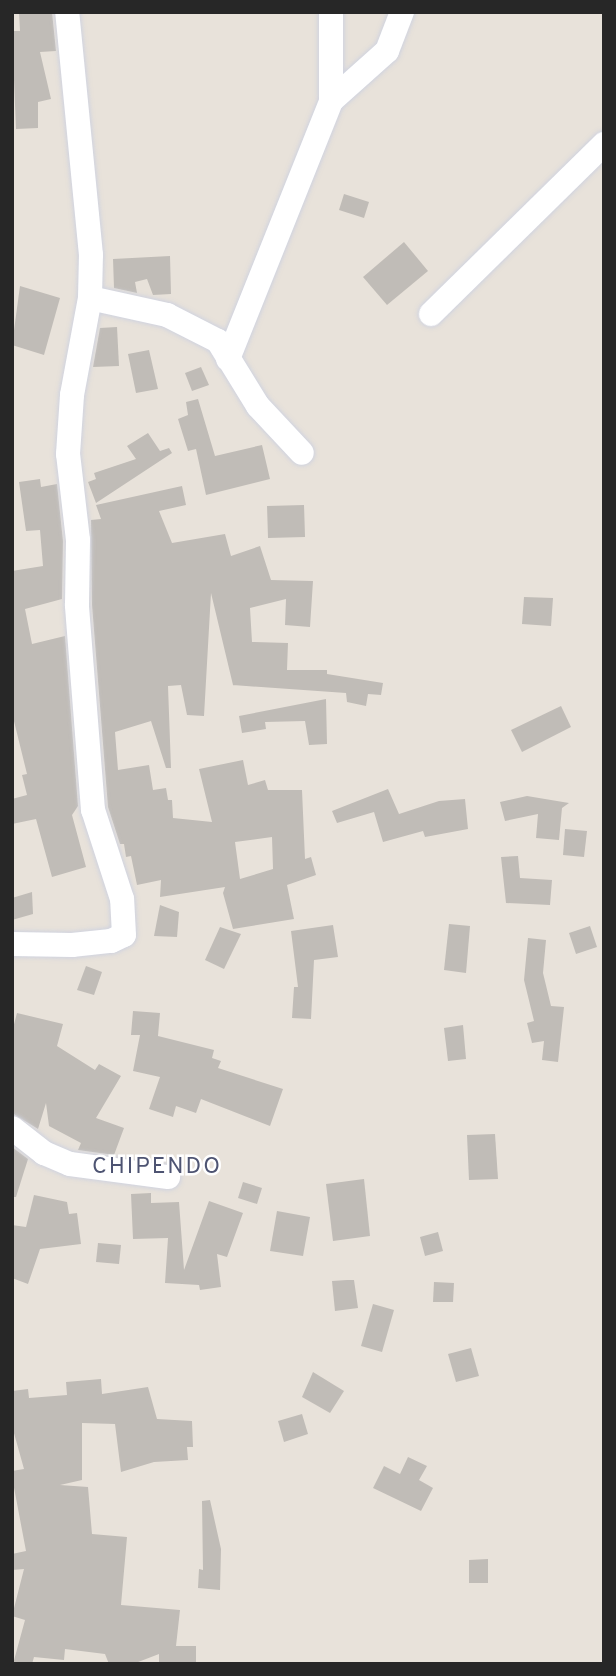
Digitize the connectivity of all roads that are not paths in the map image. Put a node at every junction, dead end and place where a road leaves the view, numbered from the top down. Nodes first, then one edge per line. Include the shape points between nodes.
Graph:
1 (67, 12) edge
2 (331, 12) edge
3 (402, 12) edge
4 (331, 101) junction
5 (604, 144) edge
6 (90, 298) junction
7 (431, 314) dead end
8 (228, 359) junction
9 (302, 453) dead end
10 (12, 944) edge
11 (12, 1128) edge
12 (168, 1177) dead end

1 - 6 street via 90,234
2 - 4 street
3 - 4 street via 387,51
4 - 8 street
5 - 7 street
6 - 8 street via 176,319 218,341
6 - 10 street via 72,395 70,485 78,540 76,605 93,810 122,899 124,935 72,945
8 - 9 street via 258,407
11 - 12 street via 44,1153 70,1164

